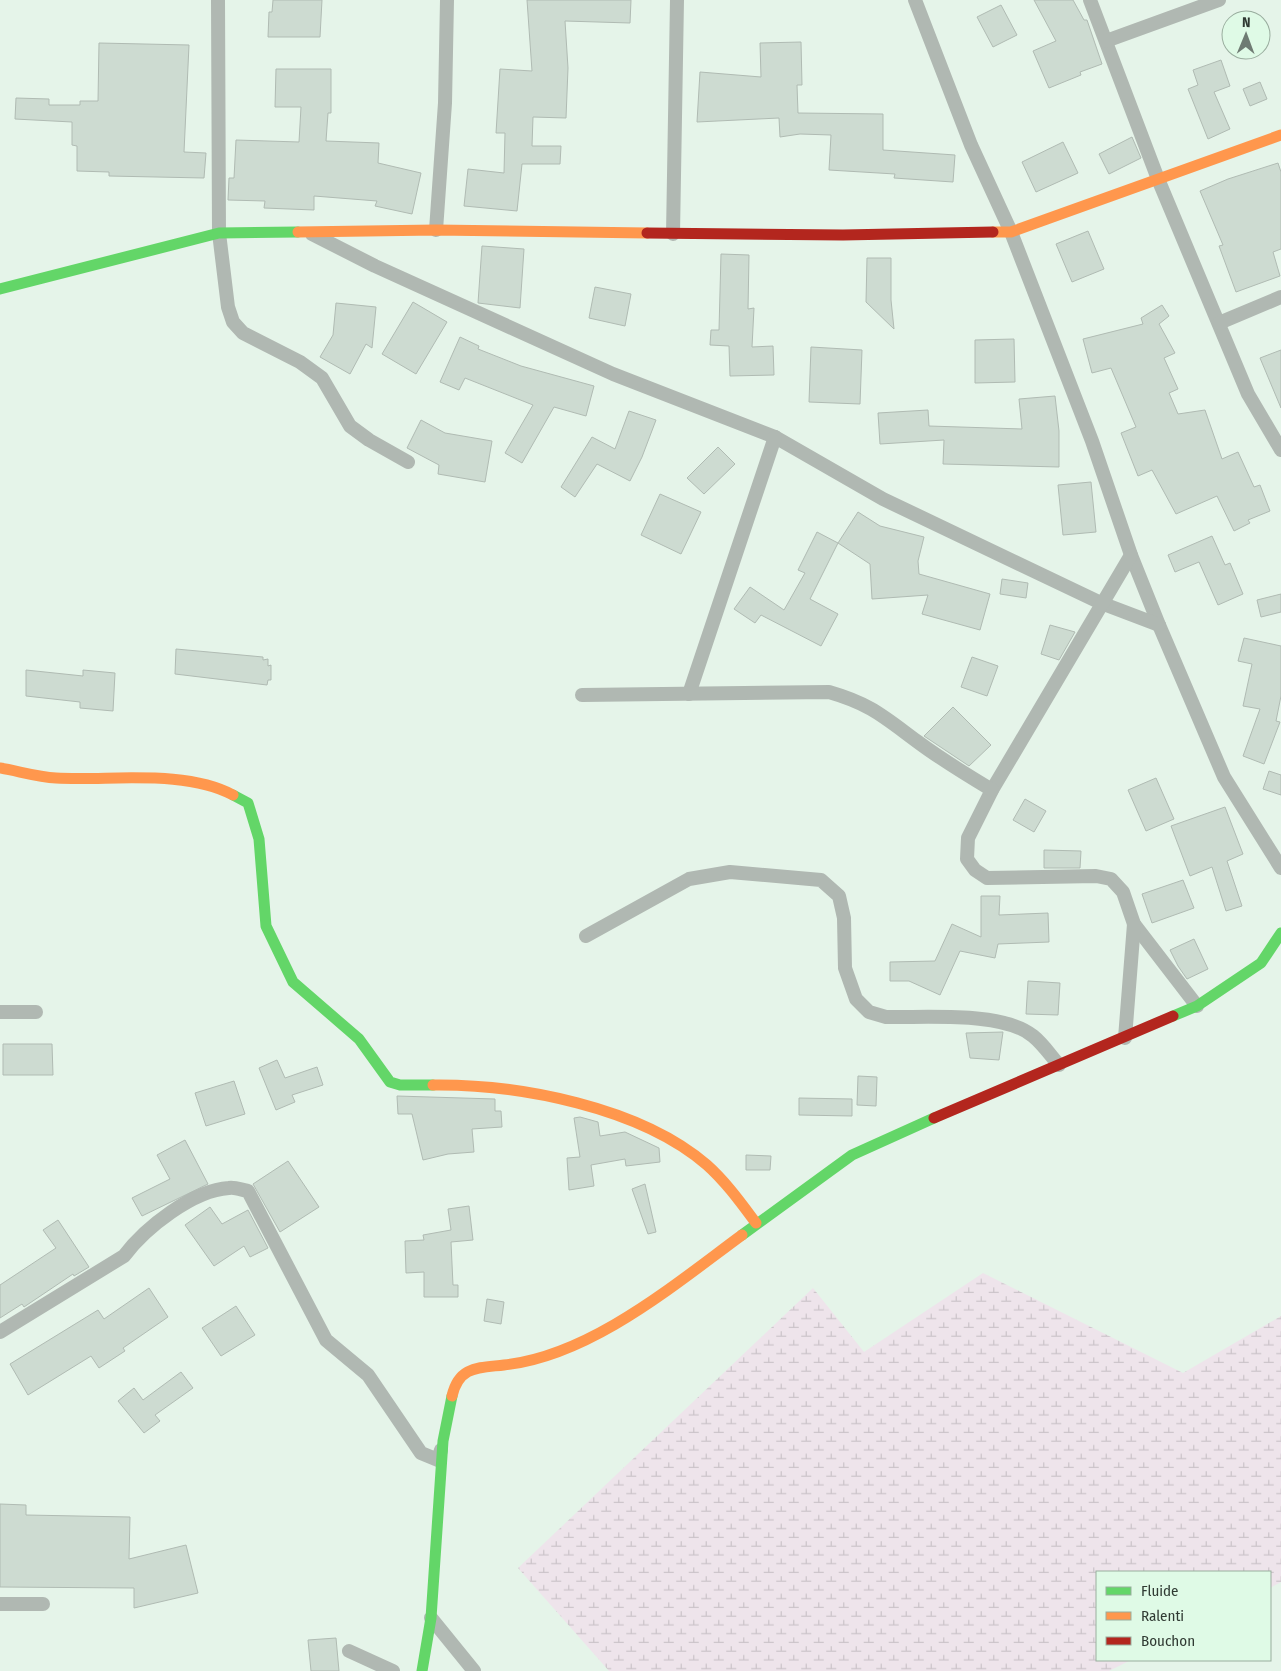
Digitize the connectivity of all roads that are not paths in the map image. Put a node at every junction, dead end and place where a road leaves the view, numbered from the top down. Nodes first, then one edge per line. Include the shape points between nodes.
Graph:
1 (218, 0) edge
2 (447, 0) edge
3 (677, 0) edge
4 (915, 0) edge
5 (1090, 0) edge
6 (1219, 0) edge
7 (1106, 41) junction
8 (1281, 135) edge
9 (1158, 179) junction
10 (436, 230) junction
11 (307, 231) junction
12 (1011, 232) junction
13 (219, 233) junction
14 (673, 234) junction
15 (0, 289) edge
16 (1281, 297) edge
17 (1219, 322) junction
18 (775, 437) junction
19 (1281, 450) edge
20 (408, 462) dead end
21 (1131, 555) junction
22 (1101, 603) junction
23 (1159, 625) junction
24 (689, 694) junction
25 (582, 695) dead end
26 (0, 768) edge
27 (992, 790) junction
28 (1281, 868) edge
29 (1134, 924) junction
30 (1281, 933) edge
31 (586, 936) dead end
32 (1197, 1006) junction
33 (0, 1012) edge
34 (36, 1012) dead end
35 (1125, 1038) junction
36 (1059, 1065) junction
37 (756, 1223) junction
38 (0, 1332) edge
39 (443, 1441) junction
40 (0, 1604) edge
41 (43, 1604) dead end
42 (431, 1618) junction
43 (349, 1651) dead end
44 (393, 1671) edge
45 (422, 1671) edge
46 (474, 1671) edge

1 - 13 street
2 - 10 street via 445,103
3 - 14 street
4 - 12 street via 971,145
5 - 7 street
6 - 7 street
7 - 9 street
8 - 9 street
9 - 12 street
9 - 17 street
10 - 11 street
10 - 14 street
11 - 13 street
11 - 18 street via 375,266 612,374
12 - 14 street
12 - 21 street via 1092,440
13 - 15 street
13 - 20 street via 228,307 233,322 244,333 300,362 322,378 350,426
16 - 17 street
17 - 19 street via 1248,394
18 - 22 street via 883,499
18 - 24 street
21 - 22 street
21 - 23 street
22 - 23 street
22 - 27 street
23 - 28 street via 1224,777
24 - 25 street
24 - 27 street via 829,692 857,700 879,711 954,767
26 - 37 street via 55,778 139,777 216,786 248,803 259,839 266,926 286,971 315,1003 358,1039 390,1082 400,1085 495,1086 574,1102 647,1128 697,1157 725,1182
27 - 29 street via 968,838 967,859 975,870 987,878 1096,876 1111,879 1123,892
29 - 32 street
29 - 35 street
30 - 32 street via 1261,963
31 - 36 street via 689,879 730,872 821,880 839,896 844,918 845,968 856,999 869,1012 886,1017 993,1019 1033,1036
32 - 35 street
33 - 34 street
35 - 36 street
36 - 37 street via 852,1155
37 - 39 street via 676,1283 590,1340 524,1363 470,1369 455,1383
38 - 39 street via 124,1256 135,1241 194,1197 229,1188 248,1191 326,1340 368,1375 422,1453 438,1460
39 - 42 street
40 - 41 street
42 - 45 street
42 - 46 street
43 - 44 street

